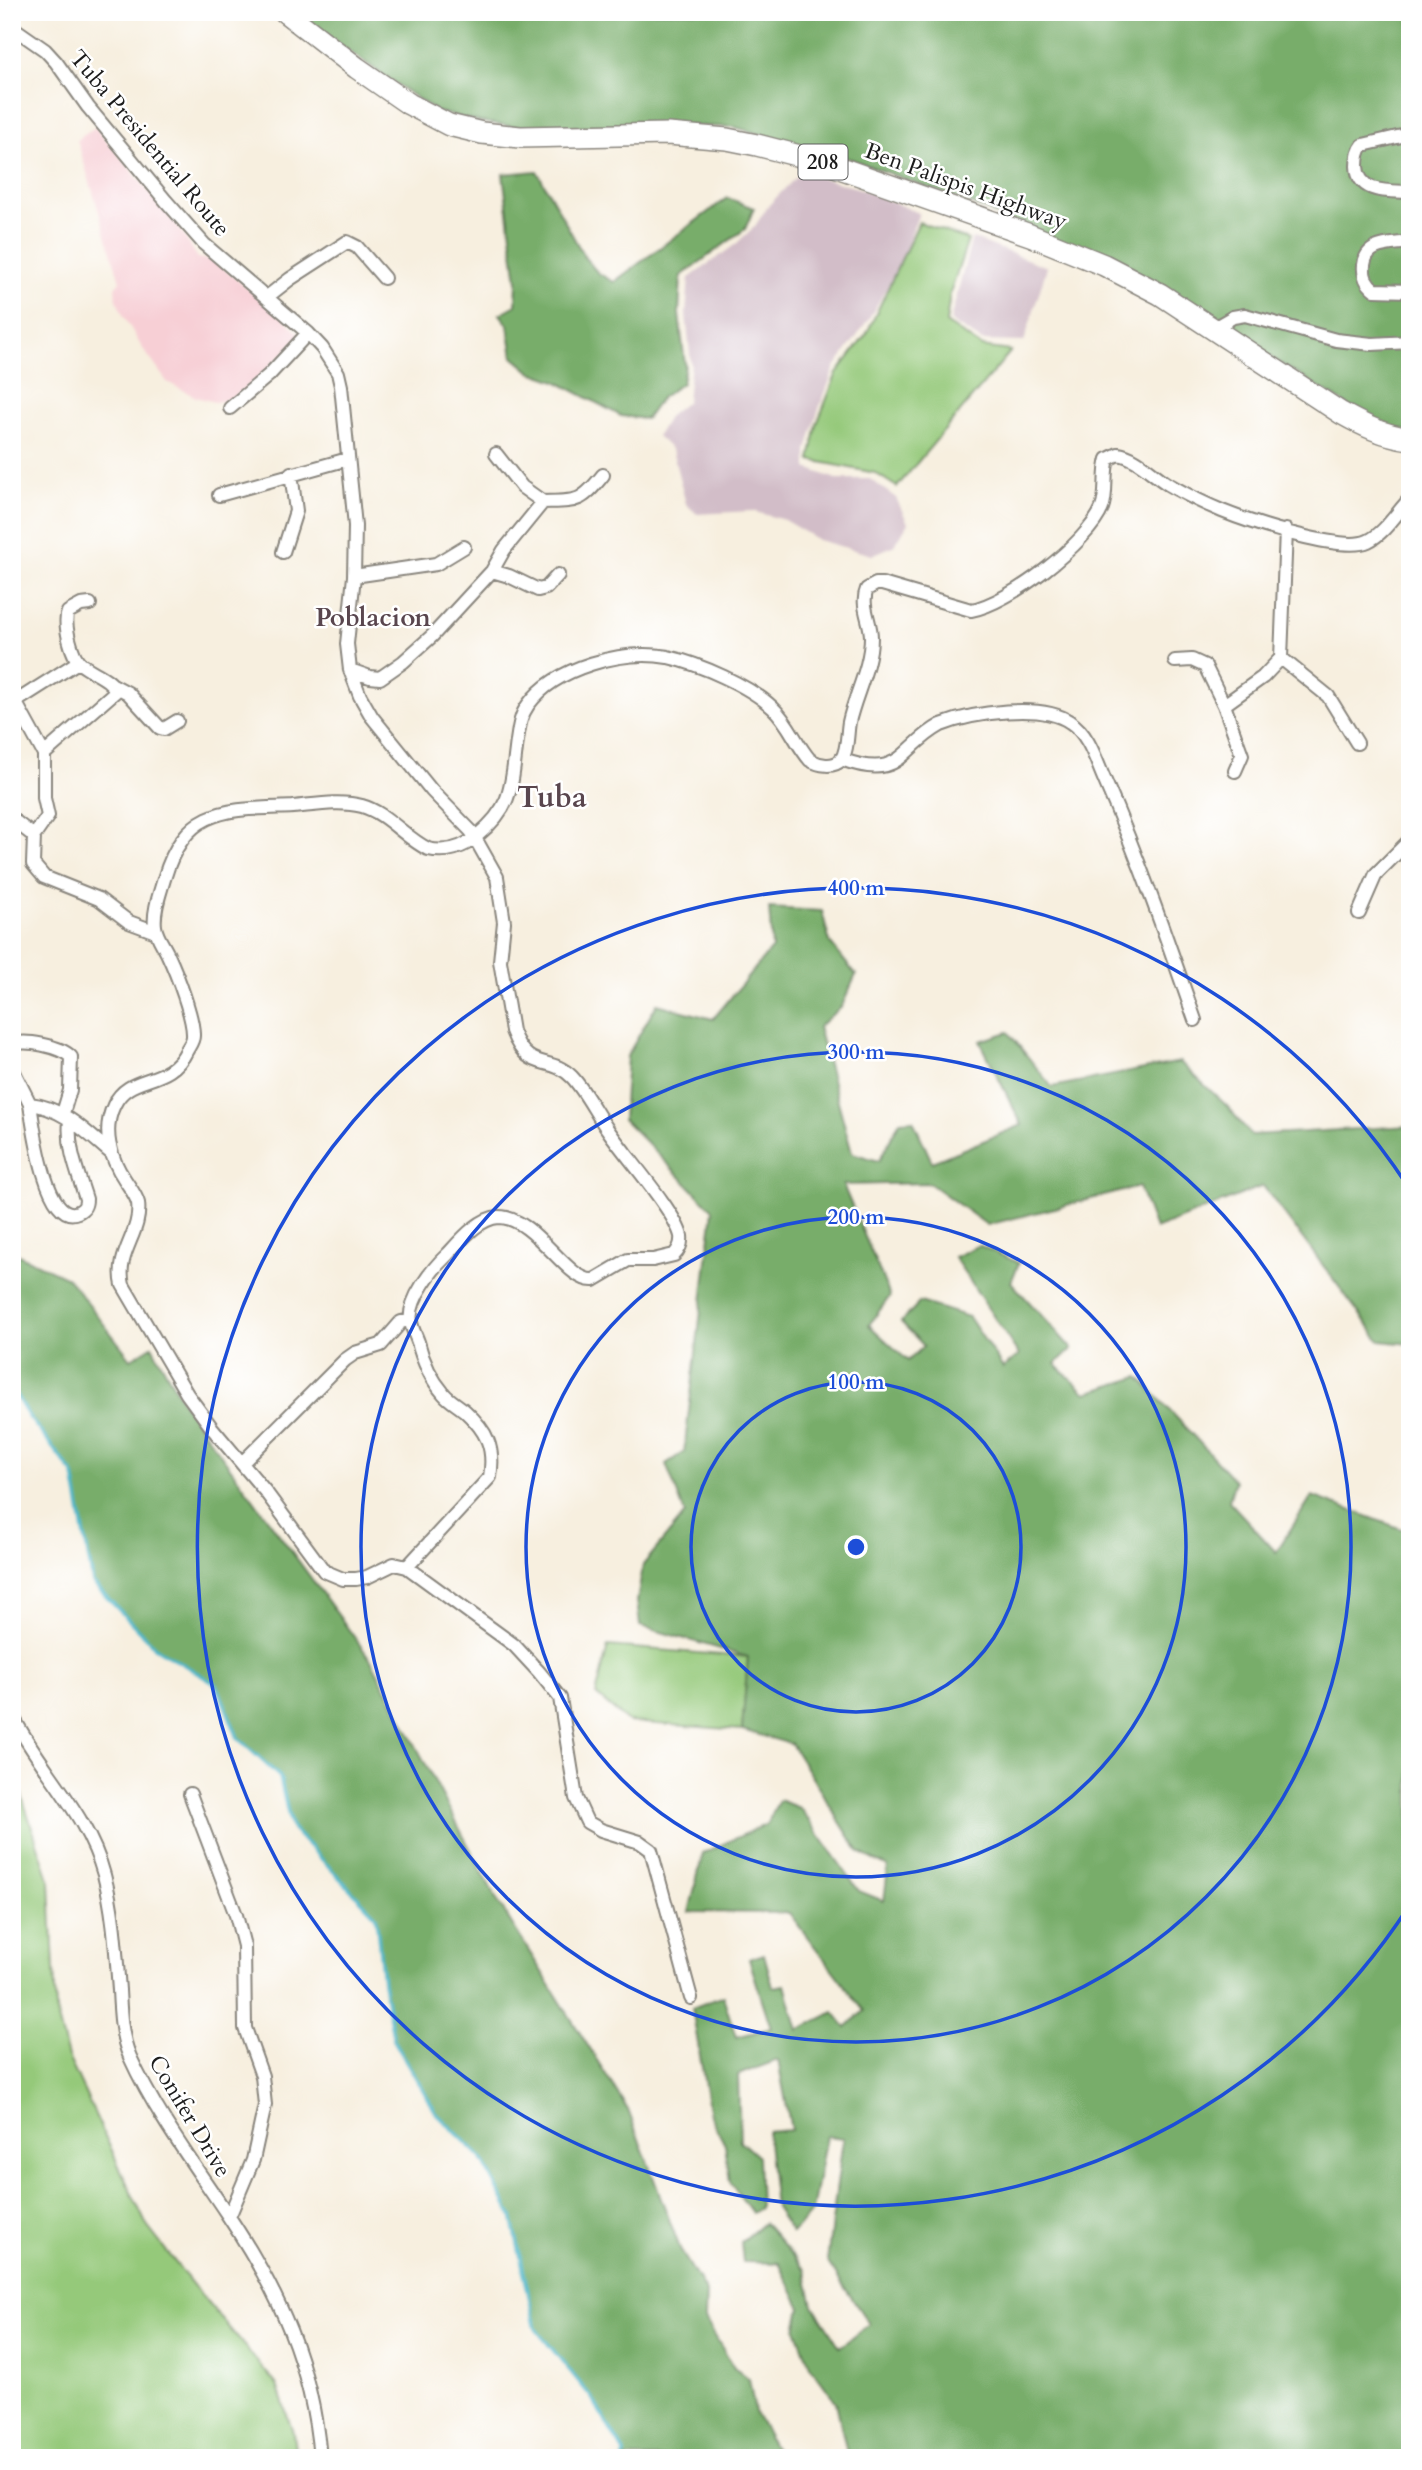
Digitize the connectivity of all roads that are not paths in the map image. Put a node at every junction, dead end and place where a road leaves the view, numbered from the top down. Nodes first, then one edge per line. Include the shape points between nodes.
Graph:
1 (285, 12) edge
2 (12, 27) edge
3 (1410, 134) edge
4 (1410, 192) edge
5 (1410, 242) edge
6 (384, 278) dead end
7 (1410, 292) edge
8 (267, 297) junction
9 (1214, 328) junction
10 (308, 333) junction
11 (1410, 342) edge
12 (230, 408) dead end
13 (1410, 439) edge
14 (496, 454) dead end
15 (348, 459) junction
16 (291, 473) junction
17 (603, 475) dead end
18 (219, 495) dead end
19 (1410, 499) edge
20 (543, 502) junction
21 (1286, 530) junction
22 (464, 547) dead end
23 (283, 552) dead end
24 (492, 571) junction
25 (558, 575) dead end
26 (354, 576) junction
27 (90, 604) dead end
28 (1281, 658) junction
29 (78, 662) junction
30 (1175, 662) dead end
31 (350, 670) junction
32 (113, 685) junction
33 (14, 704) edge
34 (1224, 705) junction
35 (177, 721) dead end
36 (1357, 743) dead end
37 (44, 754) junction
38 (841, 759) junction
39 (1235, 771) dead end
40 (12, 818) edge
41 (34, 836) junction
42 (475, 838) junction
43 (1410, 840) edge
44 (1359, 913) dead end
45 (156, 932) junction
46 (1195, 1020) dead end
47 (12, 1045) edge
48 (12, 1068) edge
49 (30, 1104) junction
50 (67, 1117) junction
51 (113, 1155) junction
52 (410, 1320) junction
53 (242, 1463) junction
54 (407, 1567) junction
55 (12, 1715) edge
56 (190, 1794) dead end
57 (691, 1998) dead end
58 (229, 2217) junction
59 (320, 2458) edge

1 - 9 main road, Ben Palispis Highway / 208 via 409,104 449,125 520,137 702,137 810,159 1104,265
2 - 8 street, Tuba Presidential Route via 56,62 88,107 204,244
3 - 4 street via 1363,145 1357,166 1368,187
5 - 7 street via 1371,248 1364,256 1363,271 1375,290
6 - 8 street via 347,242
8 - 10 street, Tuba Presidential Route
9 - 11 street via 1245,316 1336,340
9 - 13 main road, Ben Palispis Highway / 208 via 1340,413 1370,429
10 - 12 street
10 - 15 street, Tuba Presidential Route via 338,373
14 - 20 street via 522,486
15 - 16 street
15 - 26 street, Tuba Presidential Route via 355,526
16 - 18 street
16 - 23 street via 296,511
17 - 20 street via 578,500
19 - 21 street via 1365,542 1334,543
20 - 24 street
21 - 28 street
21 - 38 street via 1219,510 1170,485 1130,457 1113,456 1106,465 1105,496 1093,524 1061,556 1000,601 971,610 882,584 867,589 864,602 870,647
22 - 26 street via 436,564
24 - 25 street via 538,590
24 - 31 street via 432,636 392,671 380,678
26 - 31 street, Tuba Presidential Route via 348,618
27 - 29 street via 73,608 65,618
28 - 34 street
28 - 36 street via 1328,696
29 - 32 street
29 - 33 street
30 - 34 street via 1192,660 1205,666
31 - 42 street, Tuba Presidential Route via 372,717
32 - 35 street via 128,692 160,728
32 - 37 street via 115,694
33 - 37 street
34 - 39 street via 1242,755
37 - 41 street via 48,816
38 - 42 street via 824,765 810,760 780,715 739,685 667,657 617,658 563,675 529,704 519,727 509,794 498,817
38 - 46 street via 864,766 890,764 941,725 998,713 1033,710 1072,722 1086,738 1150,889
40 - 41 street
41 - 45 street via 33,864 39,873 99,899 129,922
42 - 45 street via 450,849 428,849 372,810 355,804 227,811 200,823 179,842 159,897
42 - 52 street, Tuba Presidential Route via 500,887 504,922 500,961 516,1041 529,1058 574,1079 667,1211 681,1241 674,1255 628,1260 588,1281 517,1222 504,1217 489,1219 431,1272 420,1287
43 - 44 street via 1376,874
45 - 51 street via 184,997 193,1038 173,1070 120,1095 113,1106 107,1139
47 - 50 street via 22,1041 65,1051 71,1057
48 - 49 street
49 - 50 street
49 - 50 street via 38,1152 54,1200 72,1214 82,1210 86,1199
50 - 51 street
51 - 53 street via 138,1200 138,1214 122,1258 123,1285 187,1394
52 - 53 street via 401,1322 381,1345 345,1360
52 - 54 street via 433,1379 450,1401 475,1421 493,1453 490,1477
53 - 54 street via 324,1571 343,1579 367,1577 394,1564
54 - 57 street via 514,1645 560,1698 581,1813 592,1826 651,1850
55 - 58 street, Conifer Drive via 95,1846 111,1901 128,2053 171,2133
56 - 58 street via 244,1946 245,2028 262,2076 265,2105 253,2160
58 - 59 street, Conifer Drive via 292,2331 307,2376

